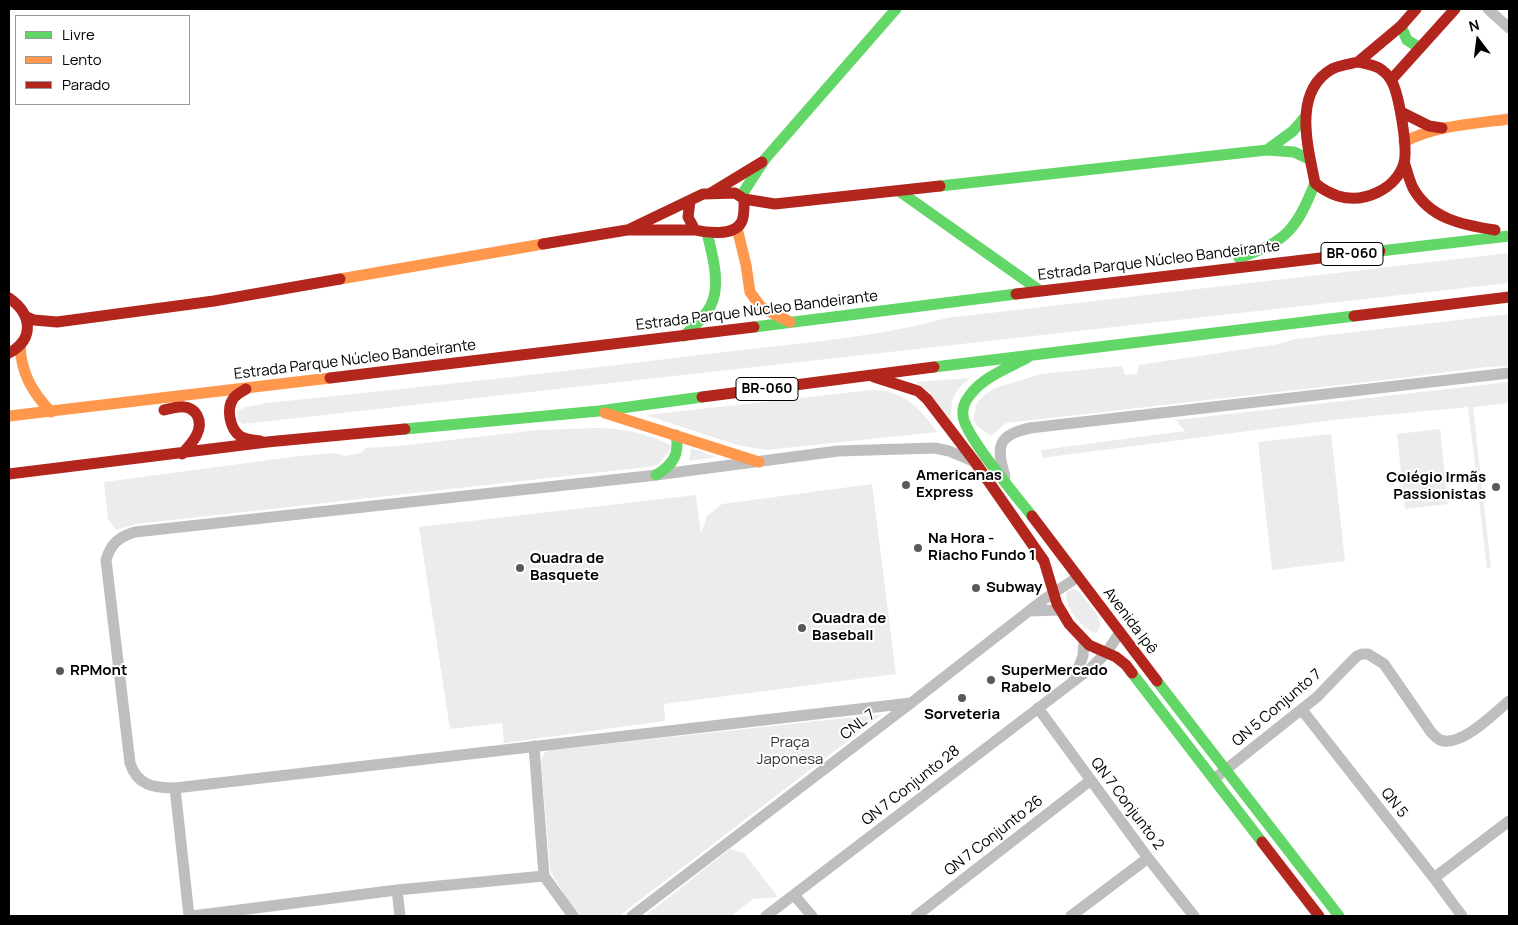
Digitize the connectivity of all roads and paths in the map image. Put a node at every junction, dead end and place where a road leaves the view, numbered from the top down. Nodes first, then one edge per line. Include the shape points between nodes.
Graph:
1 (896, 9) edge
2 (1416, 9) edge
3 (1455, 9) edge
4 (1488, 9) edge
5 (1401, 26) junction
6 (1509, 28) edge
7 (1420, 48) junction
8 (1358, 62) junction
9 (1391, 80) junction
10 (1400, 112) junction
11 (1305, 117) junction
12 (1509, 119) edge
13 (1442, 128) junction
14 (1404, 142) junction
15 (1267, 150) junction
16 (765, 159) junction
17 (1310, 159) junction
18 (1404, 162) junction
19 (1315, 184) junction
20 (899, 191) junction
21 (710, 194) junction
22 (743, 198) junction
23 (690, 201) junction
24 (775, 204) junction
25 (740, 224) junction
26 (627, 230) junction
27 (1509, 231) edge
28 (701, 232) junction
29 (1509, 236) edge
30 (1195, 272) junction
31 (1039, 290) junction
32 (1509, 297) edge
33 (9, 298) edge
34 (27, 317) junction
35 (58, 322) junction
36 (790, 322) junction
37 (684, 336) junction
38 (23, 341) junction
39 (9, 353) edge
40 (1032, 356) junction
41 (1509, 374) edge
42 (870, 376) junction
43 (246, 388) junction
44 (599, 411) junction
45 (51, 412) junction
46 (148, 412) dead end
47 (9, 416) edge
48 (84, 419) dead end
49 (9, 425) edge
50 (676, 435) junction
51 (267, 442) junction
52 (182, 454) junction
53 (759, 462) junction
54 (975, 462) junction
55 (24, 473) junction
56 (9, 474) edge
57 (656, 475) junction
58 (9, 479) edge
59 (1006, 480) junction
60 (1078, 577) junction
61 (1053, 592) junction
62 (1060, 610) junction
63 (1029, 611) junction
64 (1120, 632) junction
65 (1084, 641) junction
66 (1107, 652) junction
67 (1073, 680) junction
68 (1509, 700) edge
69 (911, 703) junction
70 (1038, 708) junction
71 (1302, 710) junction
72 (534, 746) junction
73 (1226, 770) junction
74 (1214, 779) junction
75 (1091, 780) junction
76 (175, 788) junction
77 (1509, 821) edge
78 (1148, 858) junction
79 (544, 876) junction
80 (1434, 878) junction
81 (397, 890) junction
82 (794, 895) junction
83 (1328, 902) junction
84 (1314, 914) edge
85 (190, 916) edge
86 (400, 916) edge
87 (573, 916) edge
88 (632, 916) edge
89 (766, 916) edge
90 (812, 916) edge
91 (916, 916) edge
92 (1071, 916) edge
93 (1194, 916) edge
94 (1339, 916) edge
95 (1461, 916) edge

1 - 16 main road
2 - 5 main road
3 - 7 main road
4 - 6 street
5 - 7 main road via 1404,37
5 - 8 main road
7 - 9 main road
8 - 9 main road via 1381,70
8 - 11 main road via 1331,69 1321,76 1308,99
9 - 10 main road
10 - 13 main road via 1429,126
10 - 14 main road
11 - 15 main road via 1298,127
11 - 17 main road
12 - 13 main road
13 - 14 main road
14 - 18 main road
15 - 17 main road via 1300,152
15 - 20 main road
16 - 21 main road
16 - 22 main road
17 - 19 main road
18 - 19 main road via 1392,183 1368,197 1342,197
18 - 27 main road via 1420,200 1445,220
19 - 30 main road via 1298,223 1280,242
20 - 24 main road
20 - 31 main road
21 - 22 main road via 729,193
21 - 23 main road
22 - 24 main road
22 - 25 main road
23 - 26 main road
23 - 28 main road via 689,222
24 - 25 main road
25 - 28 main road via 718,232
25 - 36 main road via 750,292 761,307
26 - 28 main road
26 - 35 main road via 214,301
28 - 37 main road via 713,270 714,295 708,310
29 - 30 main road, Estrada Parque Núcleo Bandeirante / BR-060
30 - 31 main road, Estrada Parque Núcleo Bandeirante / BR-060
31 - 36 main road, Estrada Parque Núcleo Bandeirante / BR-060
32 - 40 main road, BR-060
33 - 34 main road via 23,308
34 - 35 main road
34 - 38 main road via 28,327
35 - 38 main road via 33,332
36 - 37 main road, Estrada Parque Núcleo Bandeirante / BR-060
37 - 43 main road, Estrada Parque Núcleo Bandeirante / BR-060
38 - 39 main road
38 - 45 main road via 20,356 25,379
40 - 42 main road, BR-060
40 - 59 main road, Avenida Ipê via 979,384 966,398 963,407 970,435
41 - 59 street via 1030,428 1012,433 1000,447 999,458
42 - 44 main road, BR-060
42 - 54 main road, Avenida Ipê via 918,391
43 - 45 main road, Estrada Parque Núcleo Bandeirante / BR-060
43 - 51 main road via 230,405 234,430 241,437
44 - 50 main road
44 - 51 main road, BR-060
45 - 47 main road, Estrada Parque Núcleo Bandeirante / BR-060
46 - 52 main road via 184,407 196,413 200,427
48 - 49 main road
50 - 53 main road
50 - 57 main road via 677,455 669,468
51 - 52 main road, BR-060
52 - 55 main road, BR-060
53 - 54 street via 838,451 935,448
53 - 57 street
54 - 61 main road, Avenida Ipê via 1044,561
55 - 56 main road, BR-060
55 - 58 main road
57 - 76 street via 135,532 117,539 109,551 106,567 130,763 133,774 141,781 162,788
59 - 60 main road, Avenida Ipê
60 - 61 street, CNL 7
60 - 64 main road, Avenida Ipê
61 - 62 main road, Avenida Ipê
61 - 63 street, CNL 7
62 - 63 street
62 - 65 main road, Avenida Ipê
63 - 69 street, CNL 7
64 - 66 street, QN 7 Conjunto 28
64 - 73 main road, Avenida Ipê
65 - 66 main road, Avenida Ipê
65 - 67 street, QN 7 Conjunto 28 via 1083,656
66 - 67 street, QN 7 Conjunto 28
66 - 74 main road, Avenida Ipê via 1126,665
67 - 70 street, QN 7 Conjunto 28
68 - 71 street, QN 5 Conjunto 7 via 1465,737 1442,741 1431,732 1384,664 1365,653 1354,658
69 - 72 street
69 - 88 street, CNL 7
70 - 75 street, QN 7 Conjunto 2
70 - 82 street, QN 7 Conjunto 28
71 - 73 street, QN 5 Conjunto 7
71 - 80 street, QN 5
72 - 76 street
72 - 79 street
73 - 74 street, QN 5 Conjunto 7
73 - 83 main road, Avenida Ipê
74 - 84 main road, Avenida Ipê
75 - 78 street, QN 7 Conjunto 2
75 - 91 street, QN 7 Conjunto 26
76 - 85 street
77 - 80 street
78 - 92 street
78 - 93 street, QN 7 Conjunto 2
79 - 81 street
79 - 87 street
80 - 95 street, QN 5
81 - 85 street
81 - 86 street
82 - 89 street, QN 7 Conjunto 28
82 - 90 street
83 - 84 street
83 - 94 main road, Avenida Ipê

